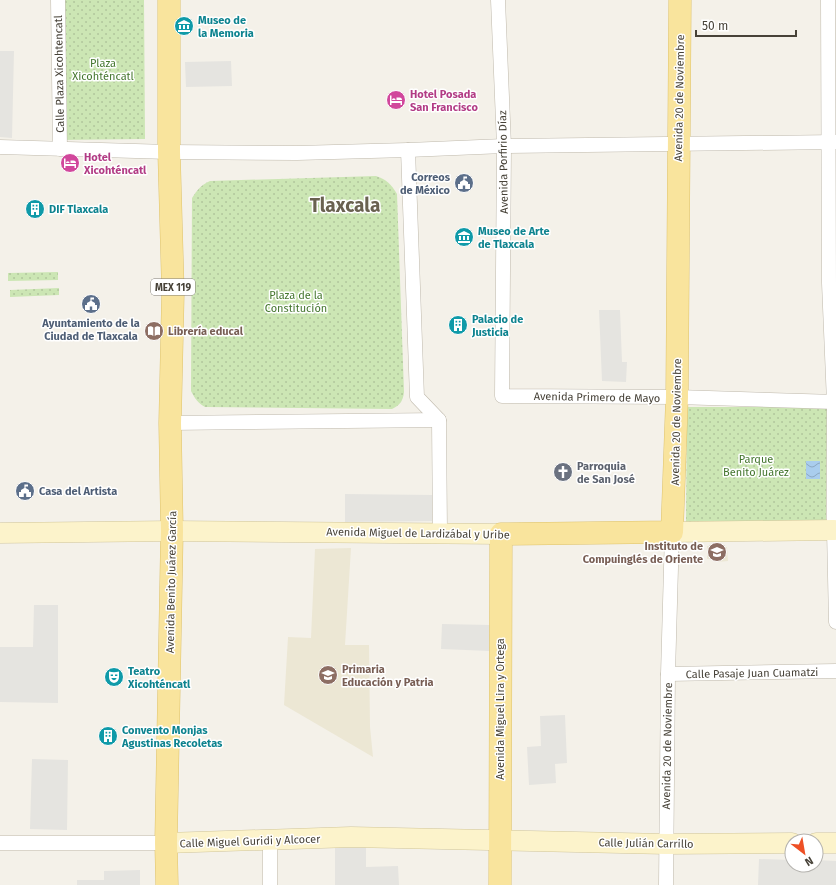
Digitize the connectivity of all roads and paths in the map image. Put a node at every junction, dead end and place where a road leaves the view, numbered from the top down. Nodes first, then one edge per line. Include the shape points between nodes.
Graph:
1 (58, 0) edge
2 (169, 0) edge
3 (498, 0) edge
4 (680, 0) edge
5 (828, 0) edge
6 (833, 143) edge
7 (678, 144) junction
8 (504, 146) junction
9 (0, 147) edge
10 (60, 149) junction
11 (408, 150) junction
12 (169, 152) junction
13 (502, 396) joint
14 (677, 397) junction
15 (835, 402) edge
16 (439, 420) junction
17 (170, 423) junction
18 (835, 530) edge
19 (172, 531) junction
20 (672, 532) junction
21 (0, 533) edge
22 (440, 533) junction
23 (501, 534) junction
24 (836, 622) edge
25 (836, 671) edge
26 (668, 674) junction
27 (500, 840) junction
28 (270, 841) junction
29 (0, 843) edge
30 (166, 843) junction
31 (784, 843) edge
32 (824, 843) edge
33 (836, 843) edge
34 (666, 844) junction
35 (167, 885) edge
36 (270, 885) edge
37 (500, 885) edge
38 (666, 885) edge

1 - 10 street, Calle Plaza Xicohtencatl
2 - 12 main road, MEX 119
3 - 8 street, Avenida Porfirio Díaz
4 - 7 main road, Avenida 20 de Noviembre
5 - 6 street
6 - 7 street
6 - 15 street via 829,282
7 - 8 street
7 - 14 main road, Avenida 20 de Noviembre
8 - 11 street
8 - 13 street, Avenida Porfirio Díaz
9 - 10 street
10 - 12 street
11 - 12 street via 297,153
11 - 16 street via 417,398
12 - 17 main road, MEX 119 via 173,282
13 - 14 street, Avenida Primero de Mayo
14 - 15 street, Avenida Primero de Mayo
14 - 20 main road, Avenida 20 de Noviembre
15 - 18 street
16 - 17 street
16 - 22 street
17 - 19 main road, Avenida Benito Juárez García / MEX 119
18 - 20 street, Avenida Miguel de Lardizábal y Uribe
18 - 24 street
19 - 21 street, Avenida Miguel de Lardizábal y Uribe
19 - 22 street, Avenida Miguel de Lardizábal y Uribe
19 - 30 main road, Avenida Benito Juárez García / MEX 119
20 - 23 main road, Avenida Miguel de Lardizábal y Uribe
20 - 26 street, Avenida 20 de Noviembre
22 - 23 street, Avenida Miguel de Lardizábal y Uribe
23 - 27 main road, Avenida Miguel Lira y Ortega
25 - 26 street, Calle Pasaje Juan Cuamatzi
26 - 34 street, Avenida 20 de Noviembre
27 - 28 street, Calle Miguel Guridi y Alcocer via 351,837
27 - 34 street, Calle Julián Carrillo
27 - 37 main road, Avenida Miguel Lira y Ortega
28 - 30 street, Calle Miguel Guridi y Alcocer
28 - 36 street
29 - 30 street, Calle Miguel Guridi y Alcocer
30 - 35 main road, Avenida Benito Juárez García / MEX 119
31 - 34 street, Calle Julián Carrillo
32 - 33 street
34 - 38 street, Avenida 20 de Noviembre

